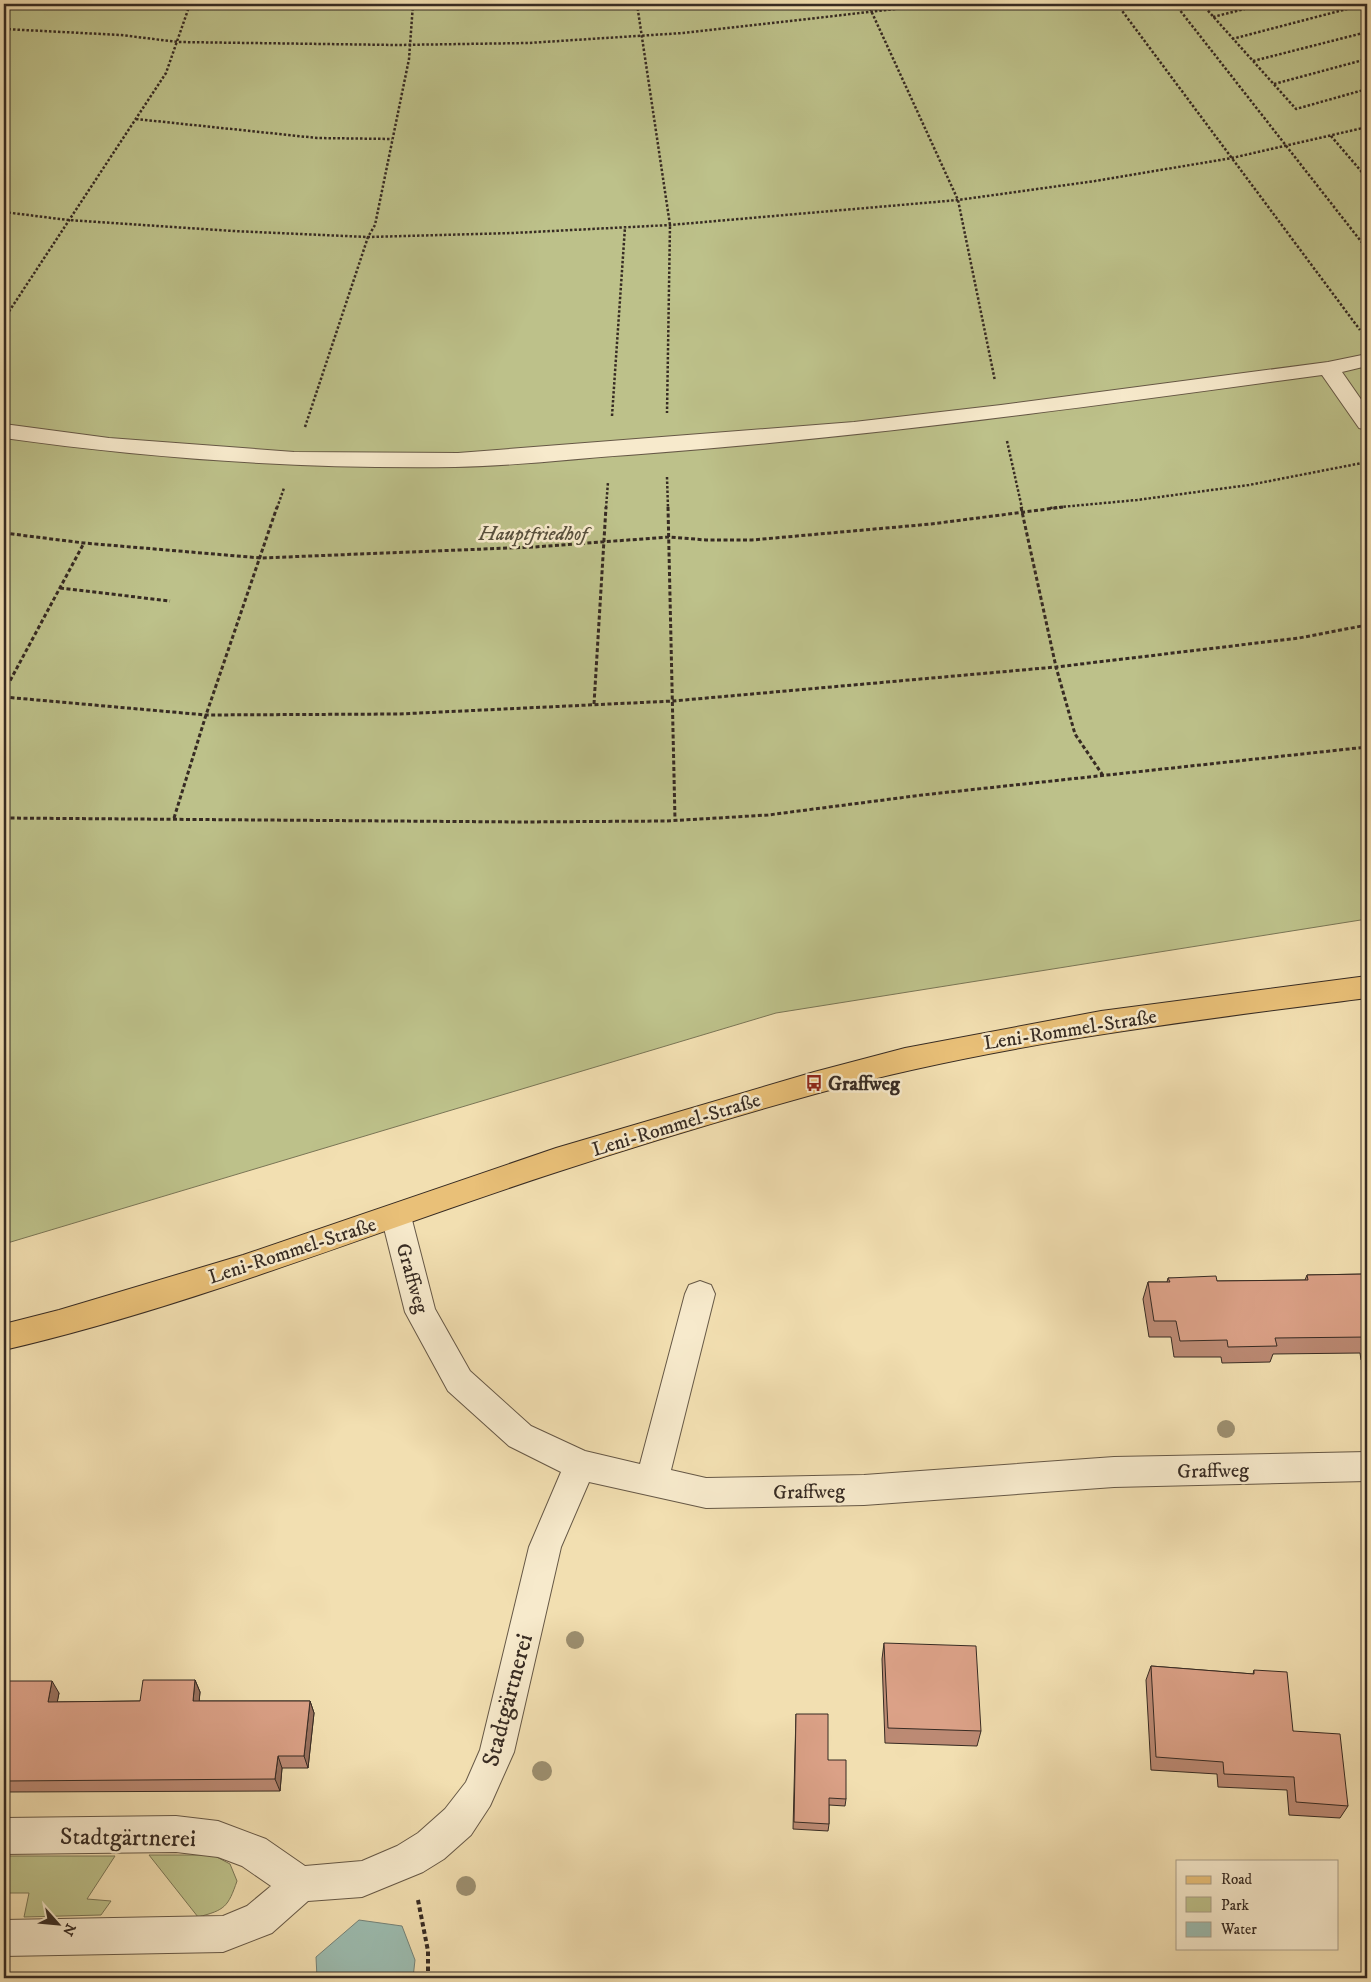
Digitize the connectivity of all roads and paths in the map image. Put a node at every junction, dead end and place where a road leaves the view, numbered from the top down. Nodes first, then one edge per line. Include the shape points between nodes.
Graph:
1 (190, 4) edge
2 (413, 4) edge
3 (637, 4) edge
4 (868, 4) edge
5 (940, 4) edge
6 (1117, 4) edge
7 (1175, 4) edge
8 (1202, 4) edge
9 (1264, 4) edge
10 (1366, 4) edge
11 (870, 12) junction
12 (1213, 17) junction
13 (4, 29) edge
14 (1367, 32) edge
15 (643, 36) junction
16 (1232, 38) junction
17 (178, 42) junction
18 (410, 44) junction
19 (1367, 59) edge
20 (1253, 61) junction
21 (1274, 84) junction
22 (1367, 90) edge
23 (136, 118) junction
24 (1367, 127) edge
25 (1331, 136) junction
26 (392, 139) junction
27 (1286, 147) junction
28 (1232, 158) junction
29 (1367, 178) edge
30 (958, 200) junction
31 (4, 212) edge
32 (68, 220) junction
33 (670, 224) junction
34 (368, 237) junction
35 (1367, 250) edge
36 (4, 319) edge
37 (1361, 331) dead end
38 (1367, 360) edge
39 (1328, 368) junction
40 (1001, 412) junction
41 (1367, 423) edge
42 (4, 431) edge
43 (667, 445) junction
44 (294, 459) junction
45 (1367, 462) edge
46 (1021, 511) junction
47 (4, 533) edge
48 (669, 537) junction
49 (84, 543) junction
50 (260, 558) junction
51 (60, 588) junction
52 (170, 601) dead end
53 (1367, 626) edge
54 (1056, 667) junction
55 (4, 692) edge
56 (4, 697) edge
57 (673, 701) junction
58 (206, 715) junction
59 (1367, 747) edge
60 (1104, 776) junction
61 (4, 818) edge
62 (174, 818) junction
63 (675, 820) junction
64 (1367, 987) edge
65 (396, 1216) junction
66 (700, 1294) dead end
67 (4, 1337) edge
68 (580, 1465) junction
69 (1367, 1467) edge
70 (652, 1481) junction
71 (4, 1836) edge
72 (403, 1861) junction
73 (301, 1884) junction
74 (4, 1938) edge
75 (428, 1978) edge

1 - 17 path
2 - 18 path
3 - 15 path
4 - 11 path
5 - 11 path
6 - 28 path
7 - 27 path
8 - 12 path
9 - 12 path
10 - 16 path
11 - 15 path via 802,22
11 - 30 path
12 - 16 path
13 - 17 path
14 - 20 path
15 - 18 path via 527,43
15 - 33 path
16 - 20 path
17 - 18 path
17 - 23 path via 166,73
18 - 26 path via 410,59
19 - 21 path
20 - 21 path
21 - 22 path via 1296,109
23 - 26 path via 317,138
23 - 32 path
24 - 25 path
25 - 27 path
25 - 29 path
26 - 34 path via 375,225
27 - 28 path
27 - 35 path
28 - 30 path
28 - 37 path
30 - 33 path
30 - 40 path
31 - 32 path
32 - 34 path
32 - 36 path
33 - 34 path
33 - 43 path
34 - 44 path
38 - 39 street
39 - 40 street
39 - 41 street
40 - 43 street
40 - 46 path
42 - 44 street via 109,444
43 - 44 street via 458,460
43 - 48 path
44 - 50 path
45 - 46 path via 1249,485
46 - 48 path via 932,524 752,540
46 - 54 path
47 - 49 path
48 - 50 path via 534,547
48 - 57 path
49 - 50 path
49 - 51 path
50 - 58 path
51 - 52 path
51 - 55 path
53 - 54 path via 1299,638
54 - 57 path
54 - 60 path via 1075,734
56 - 58 path
57 - 58 path via 399,714
57 - 63 path
58 - 62 path
59 - 60 path
60 - 63 path via 922,794 768,815
61 - 62 path
62 - 63 path via 520,822
64 - 65 main road, Leni-Rommel-Straße via 1100,1022 905,1059 556,1160
65 - 67 main road, Leni-Rommel-Straße via 234,1270
65 - 68 street, Graffweg via 420,1312 459,1381 520,1436
66 - 70 street
68 - 70 street, Graffweg
68 - 72 street, Stadtgärtnerei via 545,1547 497,1752 478,1794 458,1822 430,1846
69 - 70 street, Graffweg via 1114,1472 864,1490 706,1493
71 - 73 street, Stadtgärtnerei via 176,1834 218,1839 253,1852
72 - 73 street, Stadtgärtnerei via 362,1879
72 - 75 path via 416,1892 428,1951
73 - 74 street via 259,1920 223,1934

